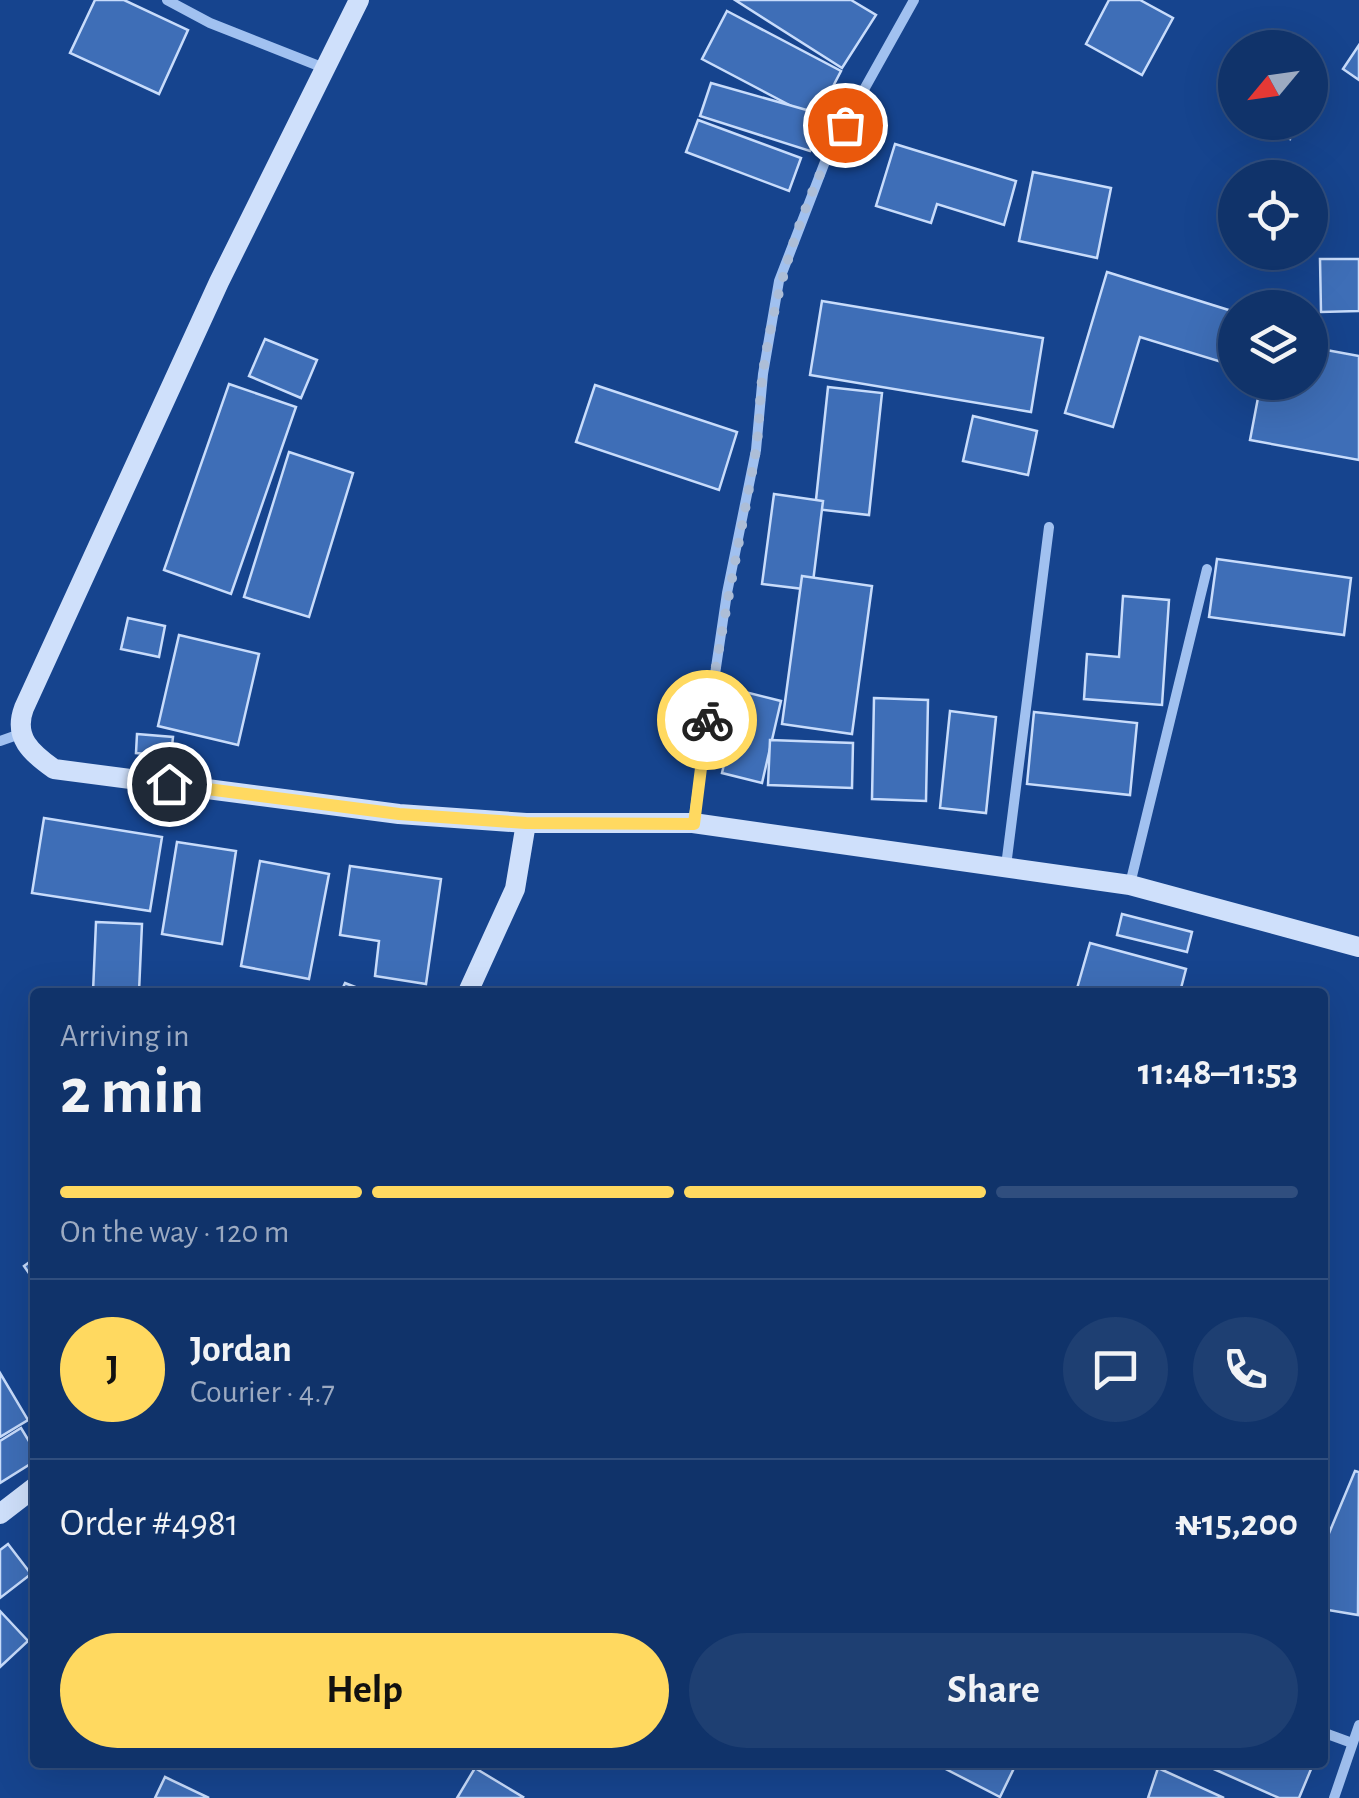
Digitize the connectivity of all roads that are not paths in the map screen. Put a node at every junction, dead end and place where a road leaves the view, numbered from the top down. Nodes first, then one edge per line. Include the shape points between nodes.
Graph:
1 (167, 0) edge
2 (359, 0) edge
3 (914, 0) edge
4 (324, 68) junction
5 (1049, 528) dead end
6 (1207, 569) dead end
7 (10, 738) edge
8 (526, 823) junction
9 (694, 824) junction
10 (1006, 866) junction
11 (1130, 886) junction
12 (1359, 946) edge
13 (470, 988) edge
14 (30, 1492) edge
15 (0, 1514) edge
16 (1359, 1725) edge
17 (1328, 1734) edge
18 (1352, 1744) junction
19 (1334, 1798) edge

1 - 4 street
2 - 4 street
3 - 9 street via 828,154 780,281
4 - 7 street
5 - 10 street
6 - 11 street
7 - 8 street via 54,769 399,814
8 - 9 street
8 - 13 street via 515,889
9 - 10 street
10 - 11 street
11 - 12 street
14 - 15 street
16 - 18 street
17 - 18 street
18 - 19 street

